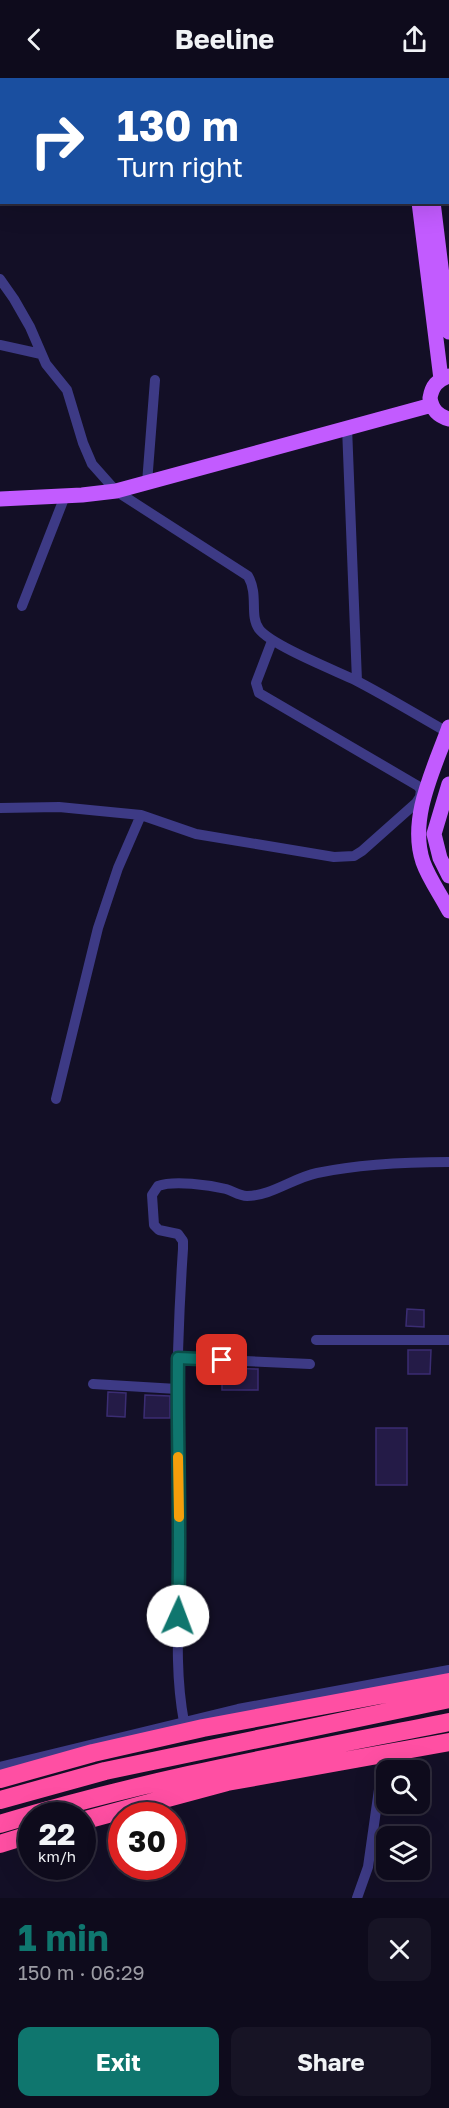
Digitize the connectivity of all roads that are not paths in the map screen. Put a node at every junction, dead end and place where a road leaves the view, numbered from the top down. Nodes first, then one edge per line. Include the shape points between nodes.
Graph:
1 (419, 204) edge
2 (433, 204) edge
3 (0, 279) edge
4 (449, 332) edge
5 (0, 345) edge
6 (41, 354) junction
7 (445, 377) edge
8 (155, 380) dead end
9 (432, 405) junction
10 (448, 423) edge
11 (347, 427) junction
12 (147, 483) junction
13 (116, 491) junction
14 (64, 496) junction
15 (0, 499) edge
16 (22, 606) dead end
17 (272, 640) junction
18 (357, 681) junction
19 (448, 729) edge
20 (449, 784) edge
21 (0, 808) edge
22 (141, 815) junction
23 (449, 876) edge
24 (449, 912) edge
25 (56, 1099) dead end
26 (449, 1162) edge
27 (316, 1340) dead end
28 (449, 1340) edge
29 (178, 1358) junction
30 (310, 1364) dead end
31 (93, 1384) dead end
32 (177, 1389) junction
33 (449, 1670) edge
34 (449, 1682) edge
35 (449, 1699) edge
36 (184, 1722) junction
37 (449, 1722) edge
38 (449, 1742) edge
39 (384, 1754) junction
40 (0, 1767) edge
41 (0, 1779) edge
42 (0, 1800) edge
43 (96, 1817) edge
44 (0, 1824) edge
45 (18, 1838) edge
46 (0, 1844) edge
47 (357, 1898) edge

1 - 7 main road
2 - 4 main road
3 - 6 street via 30,327
5 - 6 street
6 - 13 street via 67,390 92,464
7 - 9 main road via 431,391
8 - 12 street
9 - 10 main road
9 - 11 main road
11 - 12 main road
11 - 18 street
12 - 13 main road
13 - 14 main road
13 - 17 street via 248,576 255,591 256,624
14 - 15 main road
14 - 16 street
17 - 18 street
17 - 22 street via 256,682 259,693 418,786 421,790 416,803 362,851 344,858 196,834
18 - 19 street
19 - 24 main road via 428,789 419,846
20 - 23 main road via 434,834
21 - 22 street via 59,807
22 - 25 street via 98,928
26 - 29 street via 317,1173 249,1196 211,1186 158,1186 152,1195 154,1225 178,1234 183,1241
27 - 28 street
29 - 30 street
29 - 32 street
31 - 32 street
32 - 36 street via 177,1660
33 - 36 street
34 - 41 highway via 203,1728
35 - 42 highway via 117,1769
36 - 40 street
37 - 44 highway via 238,1763
38 - 39 highway
39 - 43 highway via 227,1782
39 - 47 street via 368,1868
45 - 46 highway

